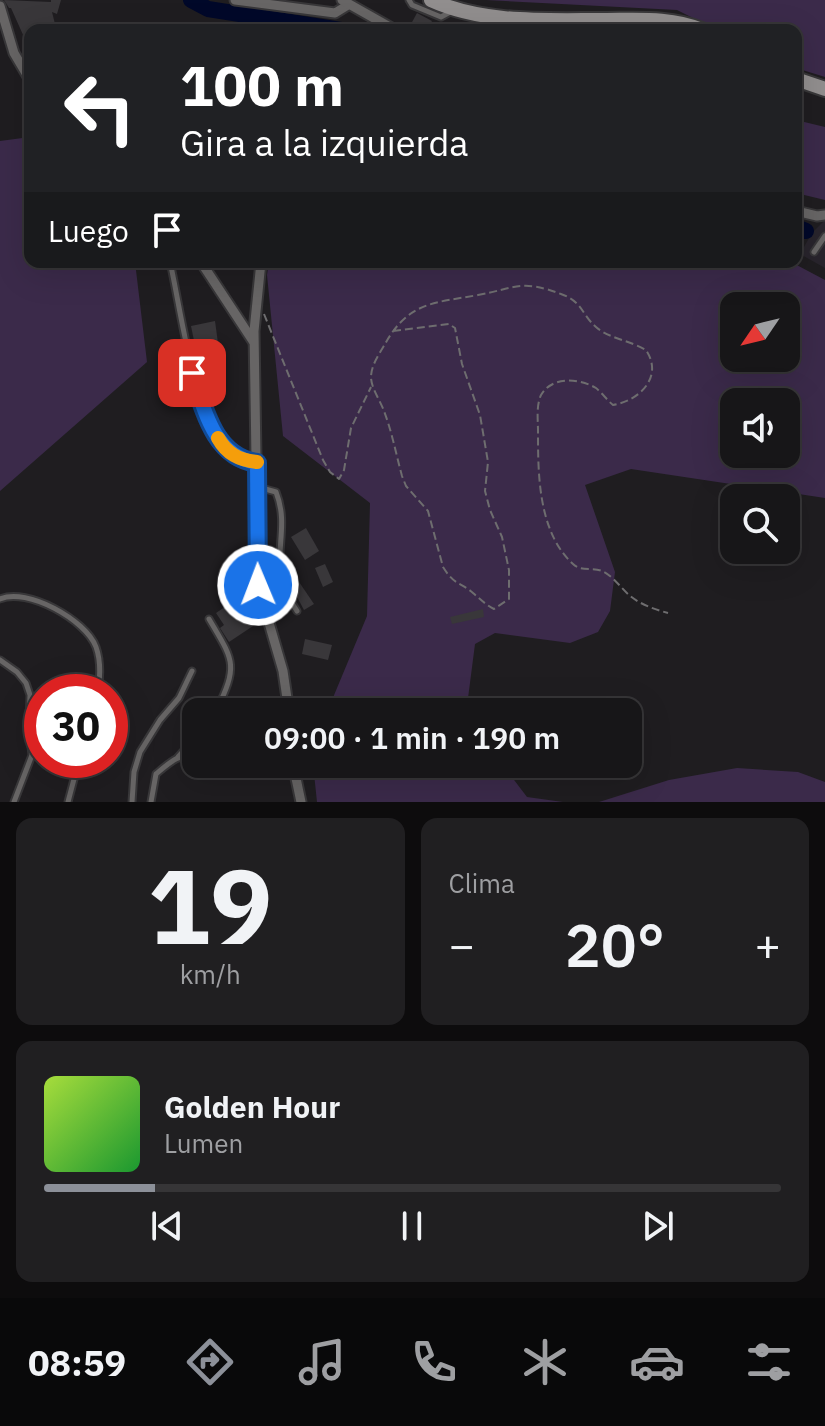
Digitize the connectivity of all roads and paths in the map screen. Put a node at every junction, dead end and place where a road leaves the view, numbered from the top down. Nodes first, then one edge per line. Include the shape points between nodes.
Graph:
1 (235, 0) edge
2 (409, 0) edge
3 (431, 0) edge
4 (345, 2) edge
5 (0, 6) edge
6 (455, 8) junction
7 (384, 24) edge
8 (542, 24) edge
9 (565, 24) edge
10 (682, 24) edge
11 (24, 70) edge
12 (802, 81) edge
13 (825, 89) edge
14 (802, 212) edge
15 (825, 215) edge
16 (825, 236) edge
17 (814, 252) dead end
18 (171, 268) edge
19 (205, 268) edge
20 (261, 268) edge
21 (259, 298) junction
22 (393, 331) junction
23 (255, 344) junction
24 (372, 386) junction
25 (257, 463) junction
26 (258, 487) junction
27 (0, 599) edge
28 (297, 611) dead end
29 (668, 613) dead end
30 (209, 619) dead end
31 (0, 660) edge
32 (192, 671) dead end
33 (99, 674) edge
34 (220, 698) edge
35 (287, 698) edge
36 (182, 753) edge
37 (182, 756) edge
38 (178, 757) junction
39 (74, 778) edge
40 (296, 778) edge
41 (14, 802) edge
42 (68, 802) edge
43 (132, 802) edge
44 (151, 802) edge
45 (301, 802) edge

1 - 4 street via 335,13
2 - 6 lane via 441,17
3 - 6 main road
4 - 7 street
5 - 11 street
6 - 8 main road
9 - 10 main road via 645,19
12 - 13 main road
14 - 15 street
16 - 17 lane
18 - 25 lane via 204,409 229,453
19 - 23 street
20 - 21 street
21 - 23 street
21 - 24 path via 323,460 339,479 351,428
22 - 24 path via 374,364
22 - 24 path via 449,324 455,328 480,415 488,462 487,500 509,570 511,595 504,604 490,608 453,582 443,567 428,511 406,486
22 - 29 path via 408,315 434,301 517,284 576,301 594,326 646,350 651,364 647,387 627,401 613,405 595,387 571,380 557,382 541,395 541,497 556,542 571,563 603,571 642,605
23 - 25 street
25 - 26 street
26 - 28 lane via 276,492 281,504 279,572
26 - 35 street via 258,585
27 - 33 lane via 17,596 69,615 96,647
30 - 34 lane via 231,658 231,675
31 - 41 lane via 17,672 30,695 32,755
32 - 43 lane via 140,752
36 - 38 lane
37 - 38 lane
38 - 44 lane via 156,774
39 - 42 lane
40 - 45 street

